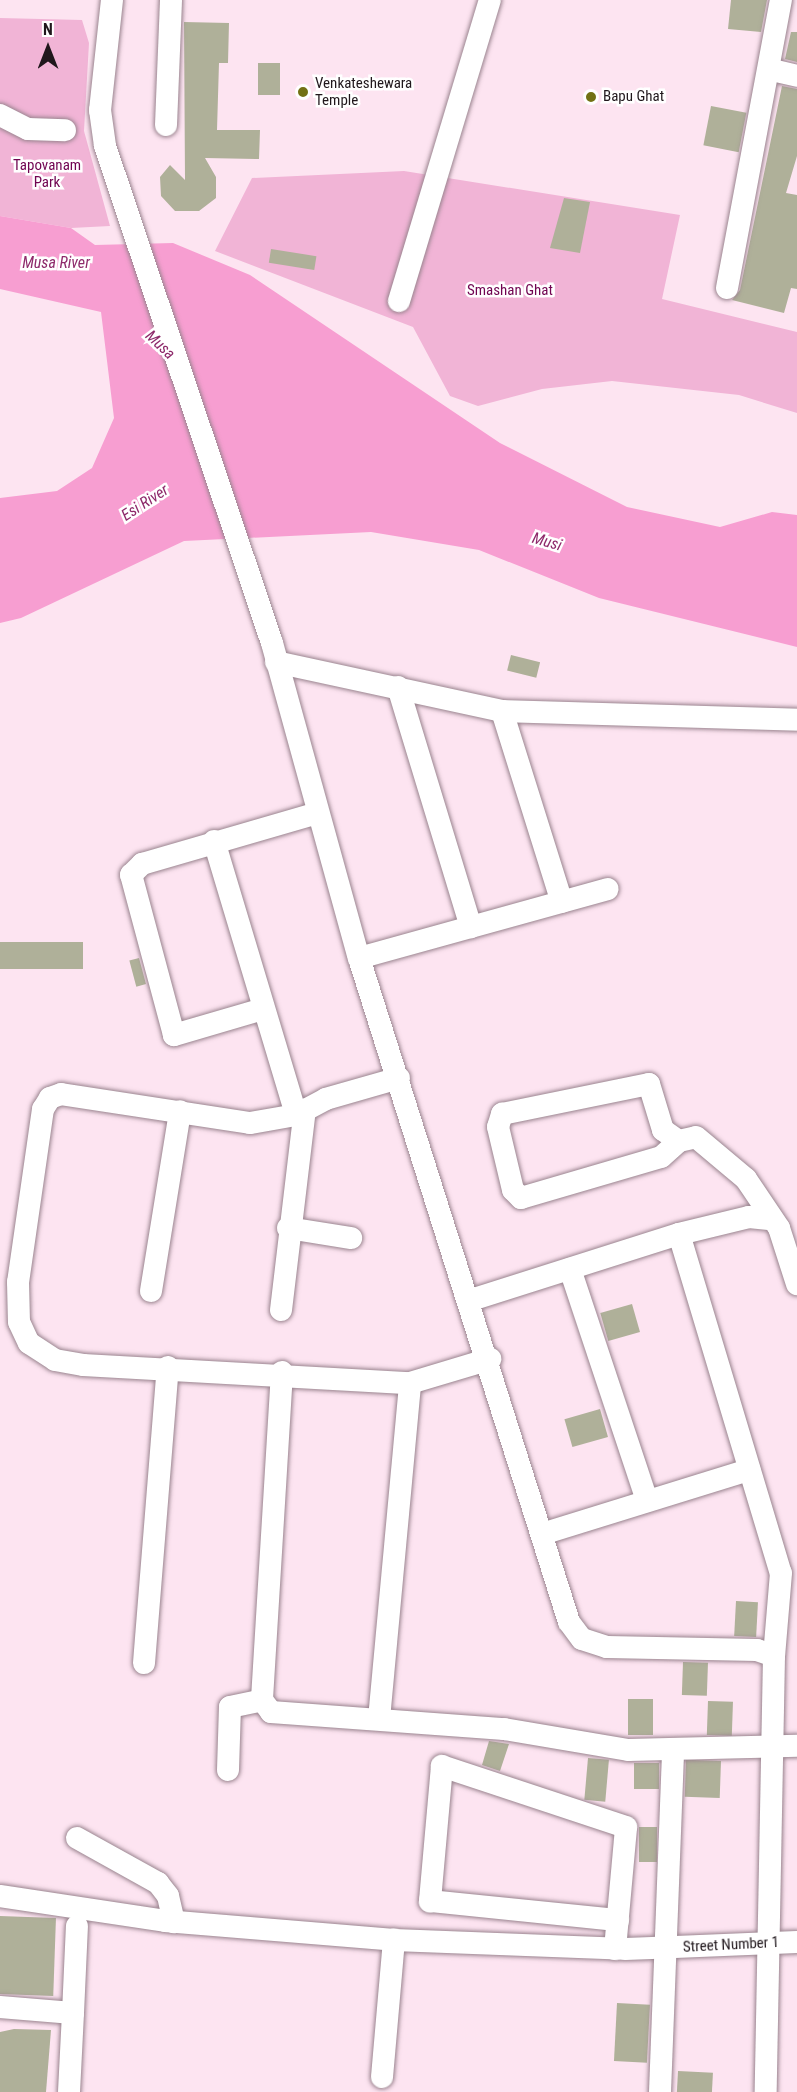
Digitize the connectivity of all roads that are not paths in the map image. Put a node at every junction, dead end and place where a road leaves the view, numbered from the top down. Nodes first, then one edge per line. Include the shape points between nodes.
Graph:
1 (112, 0) edge
2 (171, 0) edge
3 (489, 0) edge
4 (781, 0) edge
5 (772, 70) junction
6 (797, 76) edge
7 (0, 115) edge
8 (166, 125) dead end
9 (65, 130) dead end
10 (727, 288) dead end
11 (399, 301) dead end
12 (274, 653) junction
13 (398, 687) junction
14 (502, 711) junction
15 (797, 720) edge
16 (317, 813) junction
17 (214, 841) junction
18 (608, 889) dead end
19 (562, 902) junction
20 (471, 927) junction
21 (359, 958) junction
22 (263, 1009) junction
23 (399, 1078) junction
24 (180, 1111) junction
25 (300, 1112) junction
26 (679, 1141) junction
27 (769, 1219) junction
28 (288, 1228) junction
29 (679, 1234) junction
30 (351, 1238) dead end
31 (570, 1269) junction
32 (797, 1284) edge
33 (151, 1291) dead end
34 (471, 1300) junction
35 (281, 1310) dead end
36 (490, 1359) junction
37 (168, 1367) junction
38 (282, 1372) junction
39 (410, 1383) junction
40 (749, 1470) junction
41 (647, 1502) junction
42 (542, 1534) junction
43 (789, 1572) edge
44 (774, 1656) junction
45 (144, 1664) dead end
46 (262, 1700) junction
47 (379, 1719) junction
48 (774, 1745) junction
49 (797, 1746) edge
50 (674, 1750) junction
51 (228, 1770) dead end
52 (77, 1838) dead end
53 (0, 1896) edge
54 (618, 1920) junction
55 (174, 1922) junction
56 (77, 1926) dead end
57 (394, 1940) junction
58 (797, 1942) edge
59 (770, 1943) junction
60 (664, 1948) junction
61 (615, 1949) junction
62 (0, 2007) edge
63 (73, 2013) junction
64 (382, 2078) dead end
65 (69, 2092) edge
66 (660, 2092) edge
67 (766, 2092) edge

1 - 12 street via 100,110 129,222
2 - 8 street
3 - 11 street
4 - 5 street
5 - 6 street
5 - 10 street
7 - 9 street via 28,129
12 - 13 street
12 - 16 street
13 - 14 street
13 - 20 street
14 - 15 street
14 - 19 street
16 - 17 street
16 - 21 street
17 - 22 street
17 - 22 street via 142,864 131,875 174,1035
18 - 19 street
19 - 20 street
20 - 21 street
21 - 23 street
22 - 25 street
23 - 25 street
23 - 34 street
24 - 25 street via 250,1123
24 - 33 street
24 - 37 street via 61,1094 50,1098 43,1109 18,1282 19,1322 29,1344 55,1360
25 - 28 street
26 - 26 street via 663,1130 649,1084 639,1082 502,1114 498,1127 513,1190 521,1198 661,1157
26 - 27 street via 696,1137 718,1151 746,1179
27 - 29 street via 749,1217
27 - 32 street via 779,1228
28 - 30 street
28 - 35 street
29 - 31 street
29 - 40 street
31 - 34 street
31 - 41 street
34 - 36 street
36 - 39 street
36 - 42 street
37 - 38 street
37 - 45 street
38 - 39 street
38 - 46 street
39 - 47 street
40 - 41 street
40 - 43 street
41 - 42 street
42 - 44 street via 569,1622 582,1639 607,1647 757,1650
43 - 44 street
44 - 48 street
46 - 47 street via 271,1712 285,1716
46 - 51 street via 230,1707
47 - 50 street
48 - 49 street
48 - 50 street
48 - 59 street
50 - 60 street
52 - 55 street via 158,1883 168,1896
53 - 55 street, Street Number 1
54 - 54 street via 626,1827 442,1766 430,1901
54 - 61 street
55 - 57 street, Street Number 1
56 - 63 street
57 - 61 street, Street Number 1
57 - 64 street
58 - 59 street, Street Number 1
59 - 60 street, Street Number 1
59 - 67 street
60 - 61 street, Street Number 1
60 - 66 street
62 - 63 street
63 - 65 street

